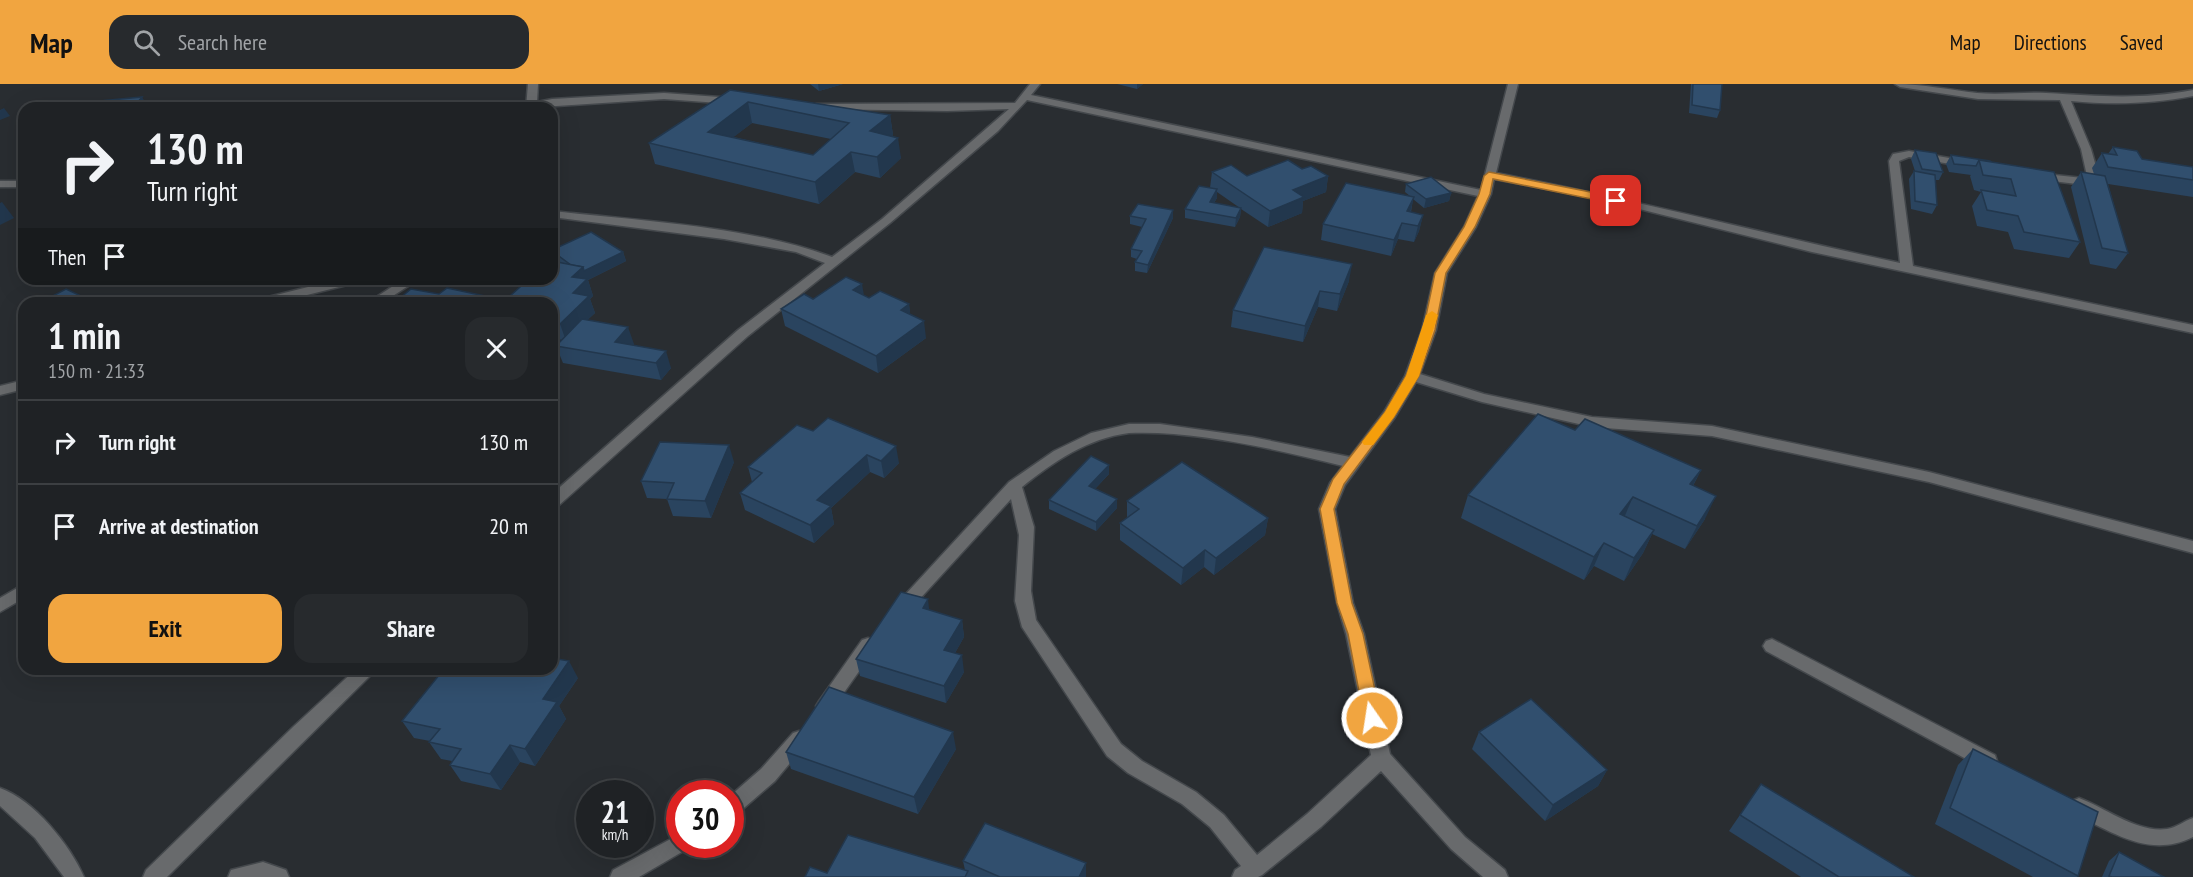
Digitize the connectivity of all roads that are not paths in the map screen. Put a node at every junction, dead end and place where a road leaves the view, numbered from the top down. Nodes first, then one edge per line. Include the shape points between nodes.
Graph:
1 (533, 84) edge
2 (1035, 84) edge
3 (1513, 84) edge
4 (1900, 84) edge
5 (2193, 93) edge
6 (2064, 98) junction
7 (532, 102) edge
8 (552, 102) edge
9 (740, 102) edge
10 (1021, 102) junction
11 (808, 106) edge
12 (1981, 166) edge
13 (2025, 174) edge
14 (1489, 176) junction
15 (0, 184) edge
16 (18, 184) edge
17 (1485, 194) junction
18 (558, 215) edge
19 (833, 262) junction
20 (1907, 269) junction
21 (331, 285) edge
22 (403, 285) edge
23 (284, 297) edge
24 (383, 297) edge
25 (2193, 329) edge
26 (1412, 376) junction
27 (18, 386) edge
28 (0, 391) edge
29 (1353, 463) junction
30 (1014, 486) junction
31 (558, 498) edge
32 (2193, 547) edge
33 (18, 594) edge
34 (0, 606) edge
35 (1772, 646) dead end
36 (361, 675) edge
37 (1382, 758) junction
38 (2009, 772) edge
39 (0, 796) edge
40 (744, 796) edge
41 (2061, 799) edge
42 (2193, 827) edge
43 (666, 851) edge
44 (1248, 873) edge
45 (74, 877) edge
46 (153, 877) edge
47 (238, 877) edge
48 (279, 877) edge
49 (620, 877) edge
50 (1498, 877) edge

1 - 7 street
2 - 10 street
3 - 14 street
4 - 6 street via 1978,96
5 - 6 street via 2135,101
6 - 13 street via 2086,148 2093,177 2085,182
8 - 9 street via 664,96
10 - 11 street via 898,108
10 - 17 street via 1127,117
10 - 19 street via 886,221
12 - 20 street via 1909,154 1897,156 1894,161
14 - 17 street
14 - 20 street via 1595,195
15 - 16 street
17 - 26 street via 1470,227 1440,273 1429,330
18 - 19 street via 724,235 799,249
19 - 31 street via 744,333
20 - 25 street
21 - 23 street
22 - 24 street
26 - 29 street via 1390,414
26 - 32 street via 1482,398 1592,422 1712,431 1857,461
27 - 28 street
29 - 30 street via 1261,442 1160,429 1123,429 1094,436
29 - 37 street via 1338,483 1327,509
30 - 40 street via 863,650 814,719 768,775
30 - 44 street via 1024,514 1027,540 1022,603 1028,622 1114,750 1189,798 1217,821 1236,842
33 - 34 street
35 - 38 street
36 - 46 street
37 - 44 street via 1324,813
37 - 50 street via 1458,843
39 - 45 street via 16,805
41 - 42 street via 2148,836 2164,838
43 - 49 street
47 - 48 street via 264,871

